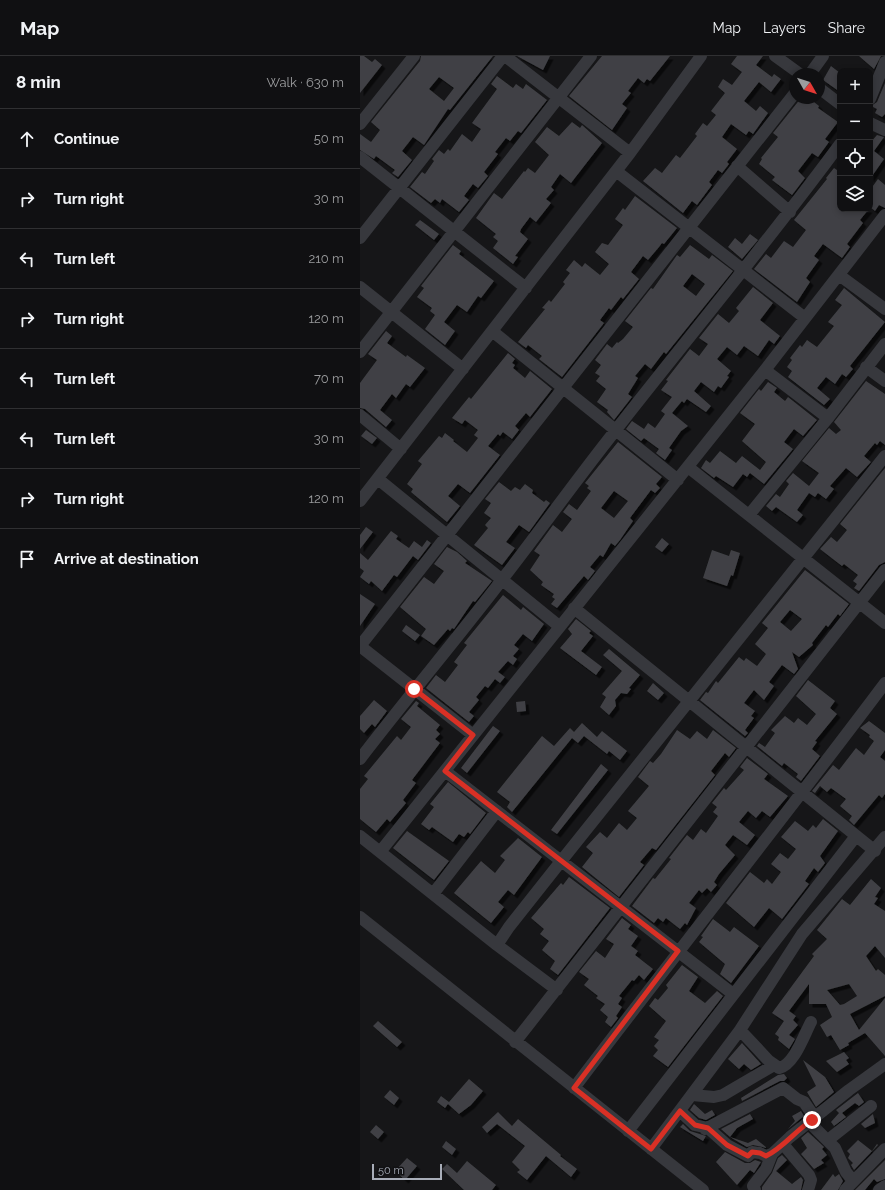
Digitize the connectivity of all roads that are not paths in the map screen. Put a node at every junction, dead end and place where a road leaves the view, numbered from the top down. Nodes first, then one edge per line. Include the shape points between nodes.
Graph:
1 (504, 56) edge
2 (591, 56) edge
3 (701, 56) edge
4 (775, 56) edge
5 (823, 56) edge
6 (407, 58) edge
7 (885, 62) edge
8 (792, 68) edge
9 (814, 68) edge
10 (873, 92) edge
11 (825, 93) edge
12 (559, 98) junction
13 (789, 101) edge
14 (837, 102) edge
15 (360, 124) edge
16 (837, 148) edge
17 (630, 153) junction
18 (360, 157) edge
19 (737, 166) junction
20 (616, 171) junction
21 (399, 188) junction
22 (790, 212) junction
23 (885, 215) edge
24 (688, 227) junction
25 (454, 231) junction
26 (360, 238) edge
27 (744, 271) junction
28 (839, 275) junction
29 (360, 287) edge
30 (526, 288) junction
31 (885, 309) edge
32 (392, 312) junction
33 (805, 318) junction
34 (492, 331) junction
35 (885, 344) edge
36 (360, 352) edge
37 (866, 367) junction
38 (462, 369) junction
39 (765, 370) junction
40 (885, 381) edge
41 (562, 388) junction
42 (360, 415) edge
43 (828, 418) junction
44 (616, 430) junction
45 (401, 449) junction
46 (885, 456) edge
47 (688, 466) junction
48 (378, 479) junction
49 (678, 480) junction
50 (360, 501) edge
51 (749, 515) junction
52 (447, 535) junction
53 (803, 558) junction
54 (885, 570) edge
55 (502, 580) junction
56 (859, 603) junction
57 (574, 608) junction
58 (885, 623) edge
59 (559, 626) junction
60 (360, 646) edge
61 (885, 683) edge
62 (414, 689) junction
63 (688, 702) junction
64 (473, 735) junction
65 (746, 748) junction
66 (360, 759) edge
67 (445, 771) junction
68 (803, 792) junction
69 (497, 811) junction
70 (360, 836) edge
71 (856, 836) junction
72 (885, 837) edge
73 (875, 850) junction
74 (380, 852) junction
75 (562, 860) junction
76 (433, 894) junction
77 (622, 907) junction
78 (360, 917) edge
79 (497, 945) junction
80 (678, 951) junction
81 (557, 990) junction
82 (733, 994) junction
83 (811, 1022) dead end
84 (740, 1030) junction
85 (515, 1042) junction
86 (885, 1064) edge
87 (774, 1065) junction
88 (574, 1088) junction
89 (692, 1095) junction
90 (871, 1106) dead end
91 (680, 1111) junction
92 (812, 1120) junction
93 (705, 1129) junction
94 (628, 1131) junction
95 (828, 1140) junction
96 (783, 1144) junction
97 (651, 1149) junction
98 (884, 1153) edge
99 (772, 1154) junction
100 (849, 1186) edge
101 (885, 1186) edge
102 (703, 1190) edge
103 (755, 1190) edge
104 (808, 1190) edge
105 (879, 1190) edge

1 - 12 street
1 - 21 street
2 - 12 street
3 - 17 street
4 - 8 street
5 - 9 street
6 - 15 street
7 - 10 street
11 - 14 street
12 - 17 street
12 - 25 street
13 - 19 street
16 - 22 street
17 - 20 street
18 - 21 street
19 - 22 street
19 - 24 street
20 - 24 street
20 - 30 street
21 - 25 street
21 - 26 street
22 - 27 street
23 - 28 street
24 - 27 street
24 - 41 street
25 - 30 street
25 - 32 street
27 - 33 street
27 - 44 street
28 - 31 street
28 - 33 street
29 - 32 street
30 - 34 street
32 - 36 street
32 - 38 street
33 - 39 street
34 - 38 street
34 - 41 street
35 - 37 street
37 - 40 street
37 - 43 street
38 - 45 street
39 - 43 street
39 - 47 street
41 - 44 street
41 - 52 street
42 - 45 street
43 - 51 street
44 - 49 street
44 - 55 street via 563,496
45 - 48 street
46 - 53 street
47 - 49 street
47 - 51 street
48 - 50 street
48 - 52 street
49 - 57 street
51 - 53 street
52 - 55 street
52 - 60 street
53 - 56 street
53 - 63 street
54 - 56 street
55 - 59 street
55 - 62 street
56 - 58 street
56 - 65 street
57 - 59 street
57 - 63 street
59 - 64 street
60 - 62 street
61 - 68 street
62 - 64 street
62 - 66 street
63 - 65 street
63 - 75 street
64 - 67 street
65 - 68 street
65 - 77 street
67 - 69 street
67 - 74 street
68 - 71 street
68 - 80 street
69 - 75 street
69 - 76 street
70 - 74 street
71 - 73 street
71 - 82 street
72 - 73 street
73 - 84 street via 802,934
74 - 76 street
75 - 77 street
75 - 79 street
76 - 79 street
77 - 80 street
77 - 81 street
78 - 85 street
79 - 81 street
80 - 82 street
80 - 88 street
81 - 85 street
82 - 94 street
83 - 87 street via 788,1063 779,1068
84 - 87 street
84 - 89 street
85 - 88 street
86 - 92 street
87 - 89 street via 723,1095
88 - 94 street
89 - 91 street
90 - 95 street
91 - 93 street via 695,1125
91 - 97 street
92 - 93 street via 804,1102 783,1088
92 - 95 street
92 - 96 street
93 - 99 street via 708,1128 727,1145 748,1156 752,1152 766,1156
94 - 97 street
95 - 100 street via 839,1152
96 - 99 street
96 - 104 street via 809,1175 811,1180
97 - 102 street
98 - 100 street
99 - 103 street via 766,1169 754,1186
101 - 105 street

